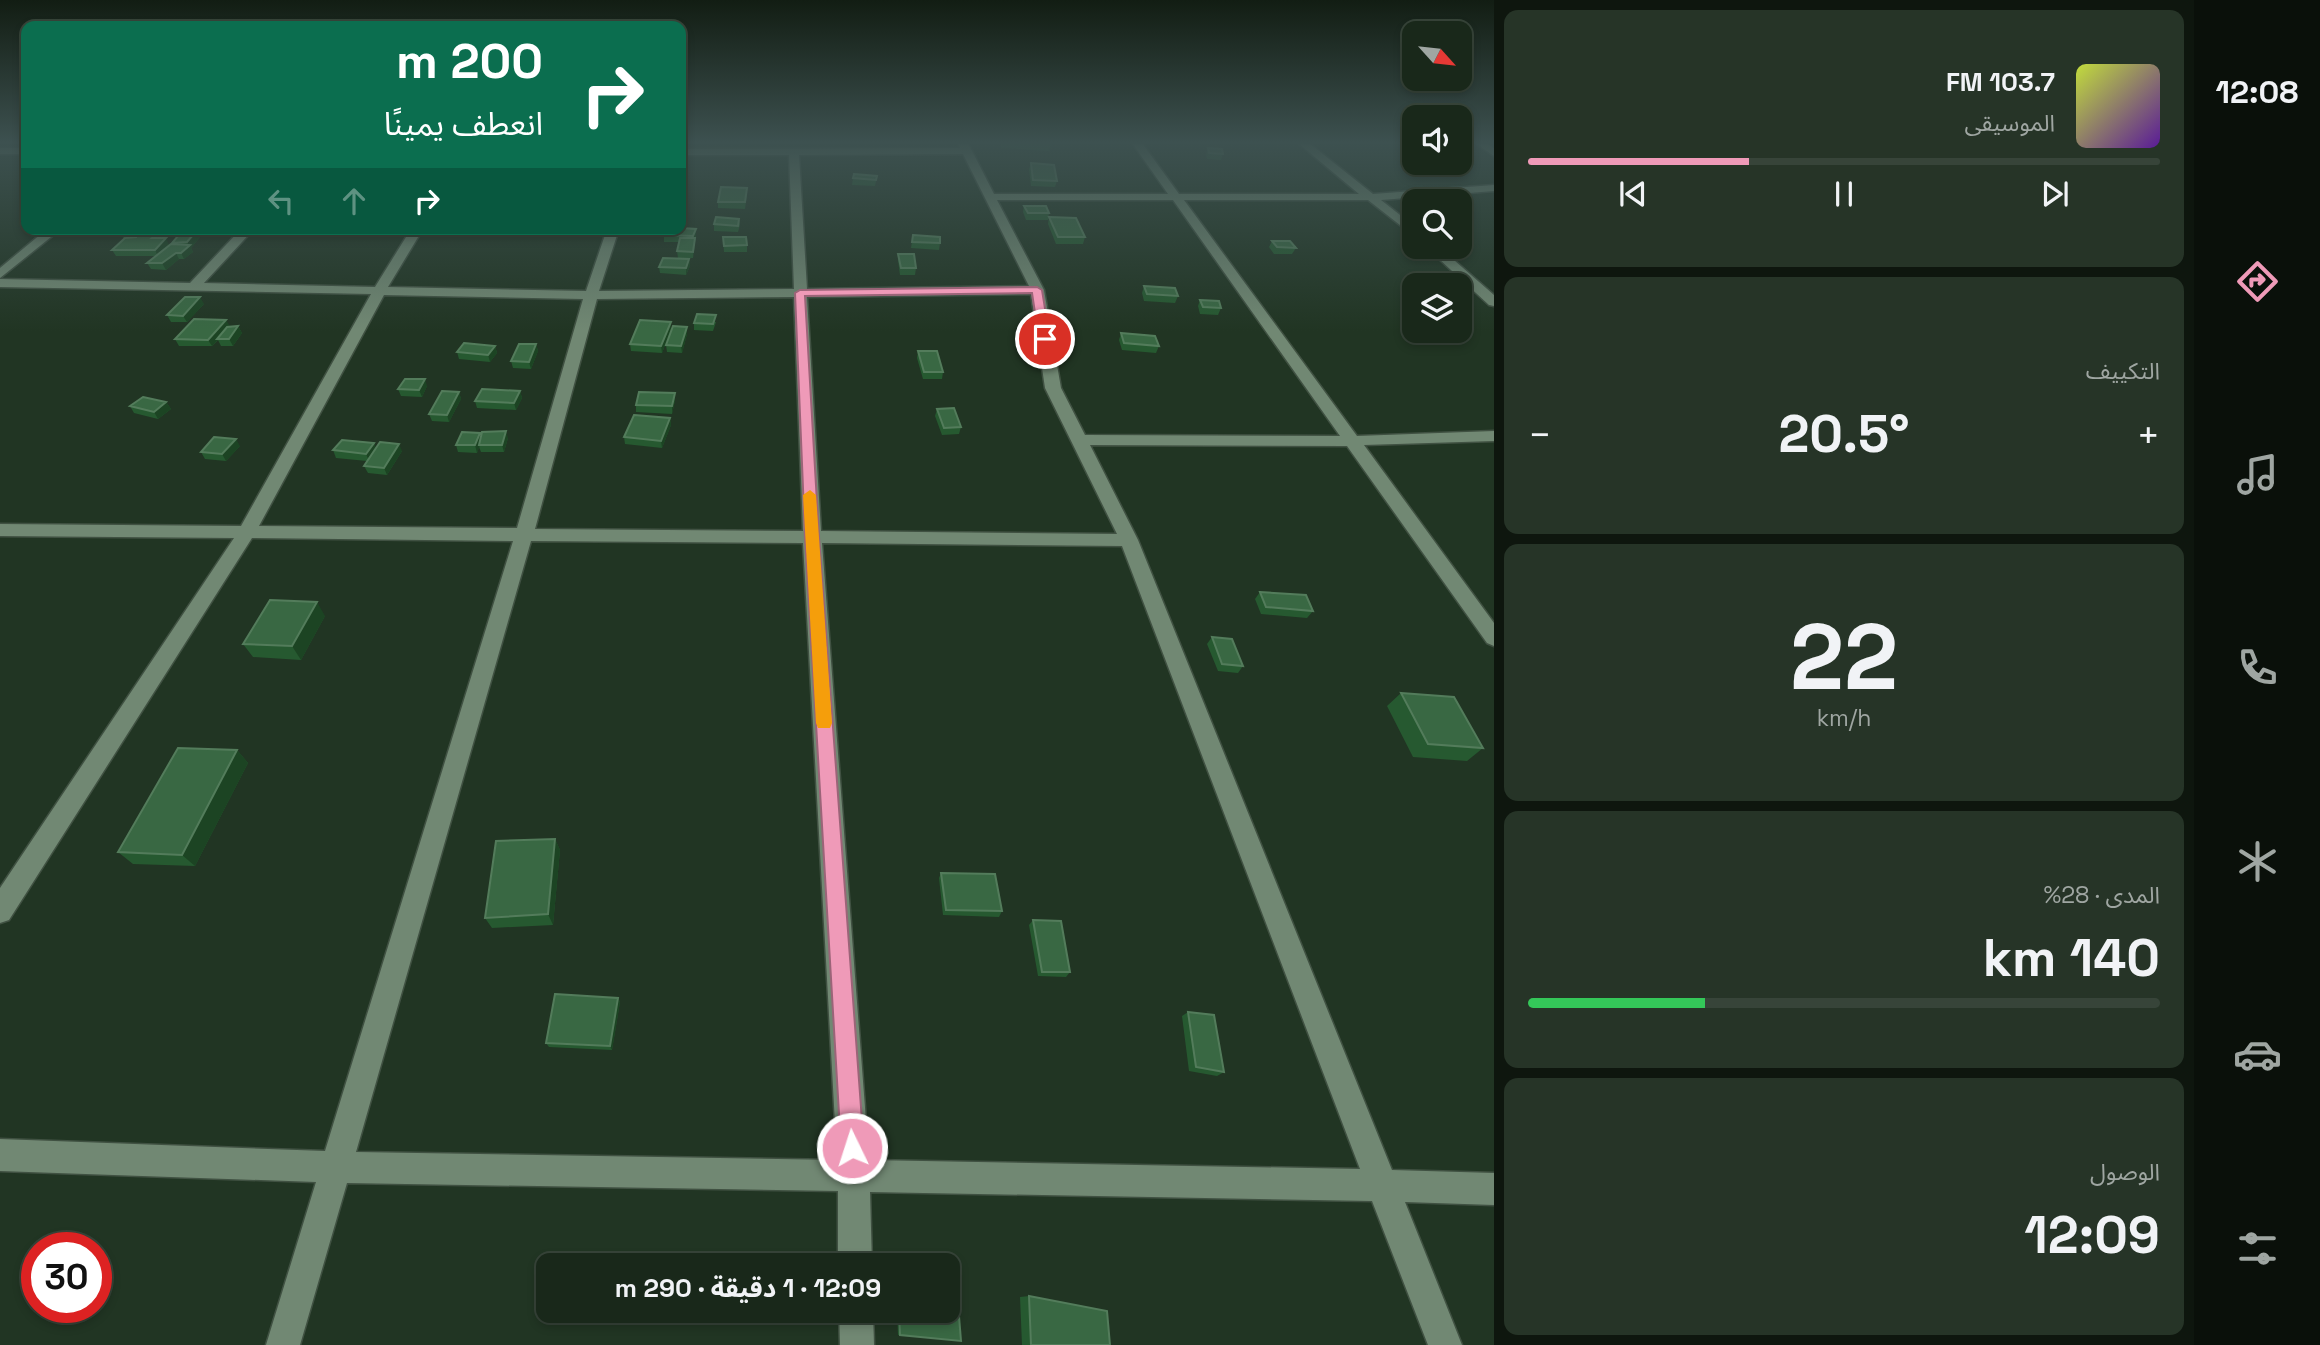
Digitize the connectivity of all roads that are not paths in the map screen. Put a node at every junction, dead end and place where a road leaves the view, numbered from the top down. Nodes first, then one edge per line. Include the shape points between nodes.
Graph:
1 (796, 206) edge
2 (994, 206) edge
3 (1183, 206) edge
4 (1382, 206) edge
5 (1402, 222) edge
6 (48, 235) edge
7 (242, 235) edge
8 (413, 235) edge
9 (611, 235) edge
10 (1446, 259) edge
11 (0, 274) edge
12 (0, 283) edge
13 (192, 288) junction
14 (1037, 290) junction
15 (379, 291) junction
16 (800, 293) junction
17 (591, 295) junction
18 (1494, 302) edge
19 (1494, 436) edge
20 (1079, 440) junction
21 (1352, 442) junction
22 (0, 530) edge
23 (247, 532) junction
24 (524, 534) junction
25 (812, 537) junction
26 (1129, 540) junction
27 (1494, 638) edge
28 (0, 911) edge
29 (0, 1155) edge
30 (336, 1167) junction
31 (854, 1176) junction
32 (1381, 1185) junction
33 (1494, 1189) edge
34 (855, 1253) edge
35 (856, 1323) edge
36 (283, 1345) edge
37 (856, 1345) edge
38 (1445, 1345) edge

1 - 16 street
2 - 14 street
3 - 21 street
4 - 5 street
6 - 11 street
7 - 13 street
8 - 15 street
9 - 17 street
10 - 18 street
12 - 13 street
13 - 15 street
14 - 16 street
14 - 20 street via 1053,388
15 - 17 street
15 - 23 street
16 - 17 street
16 - 25 street
17 - 24 street
19 - 21 street
20 - 21 street
20 - 26 street
21 - 27 street
22 - 23 street
23 - 24 street
23 - 28 street
24 - 25 street
24 - 30 street
25 - 26 street
25 - 31 street
26 - 32 street
29 - 30 street
30 - 31 street
30 - 36 street
31 - 32 street
31 - 34 street
32 - 33 street
32 - 38 street
35 - 37 street

